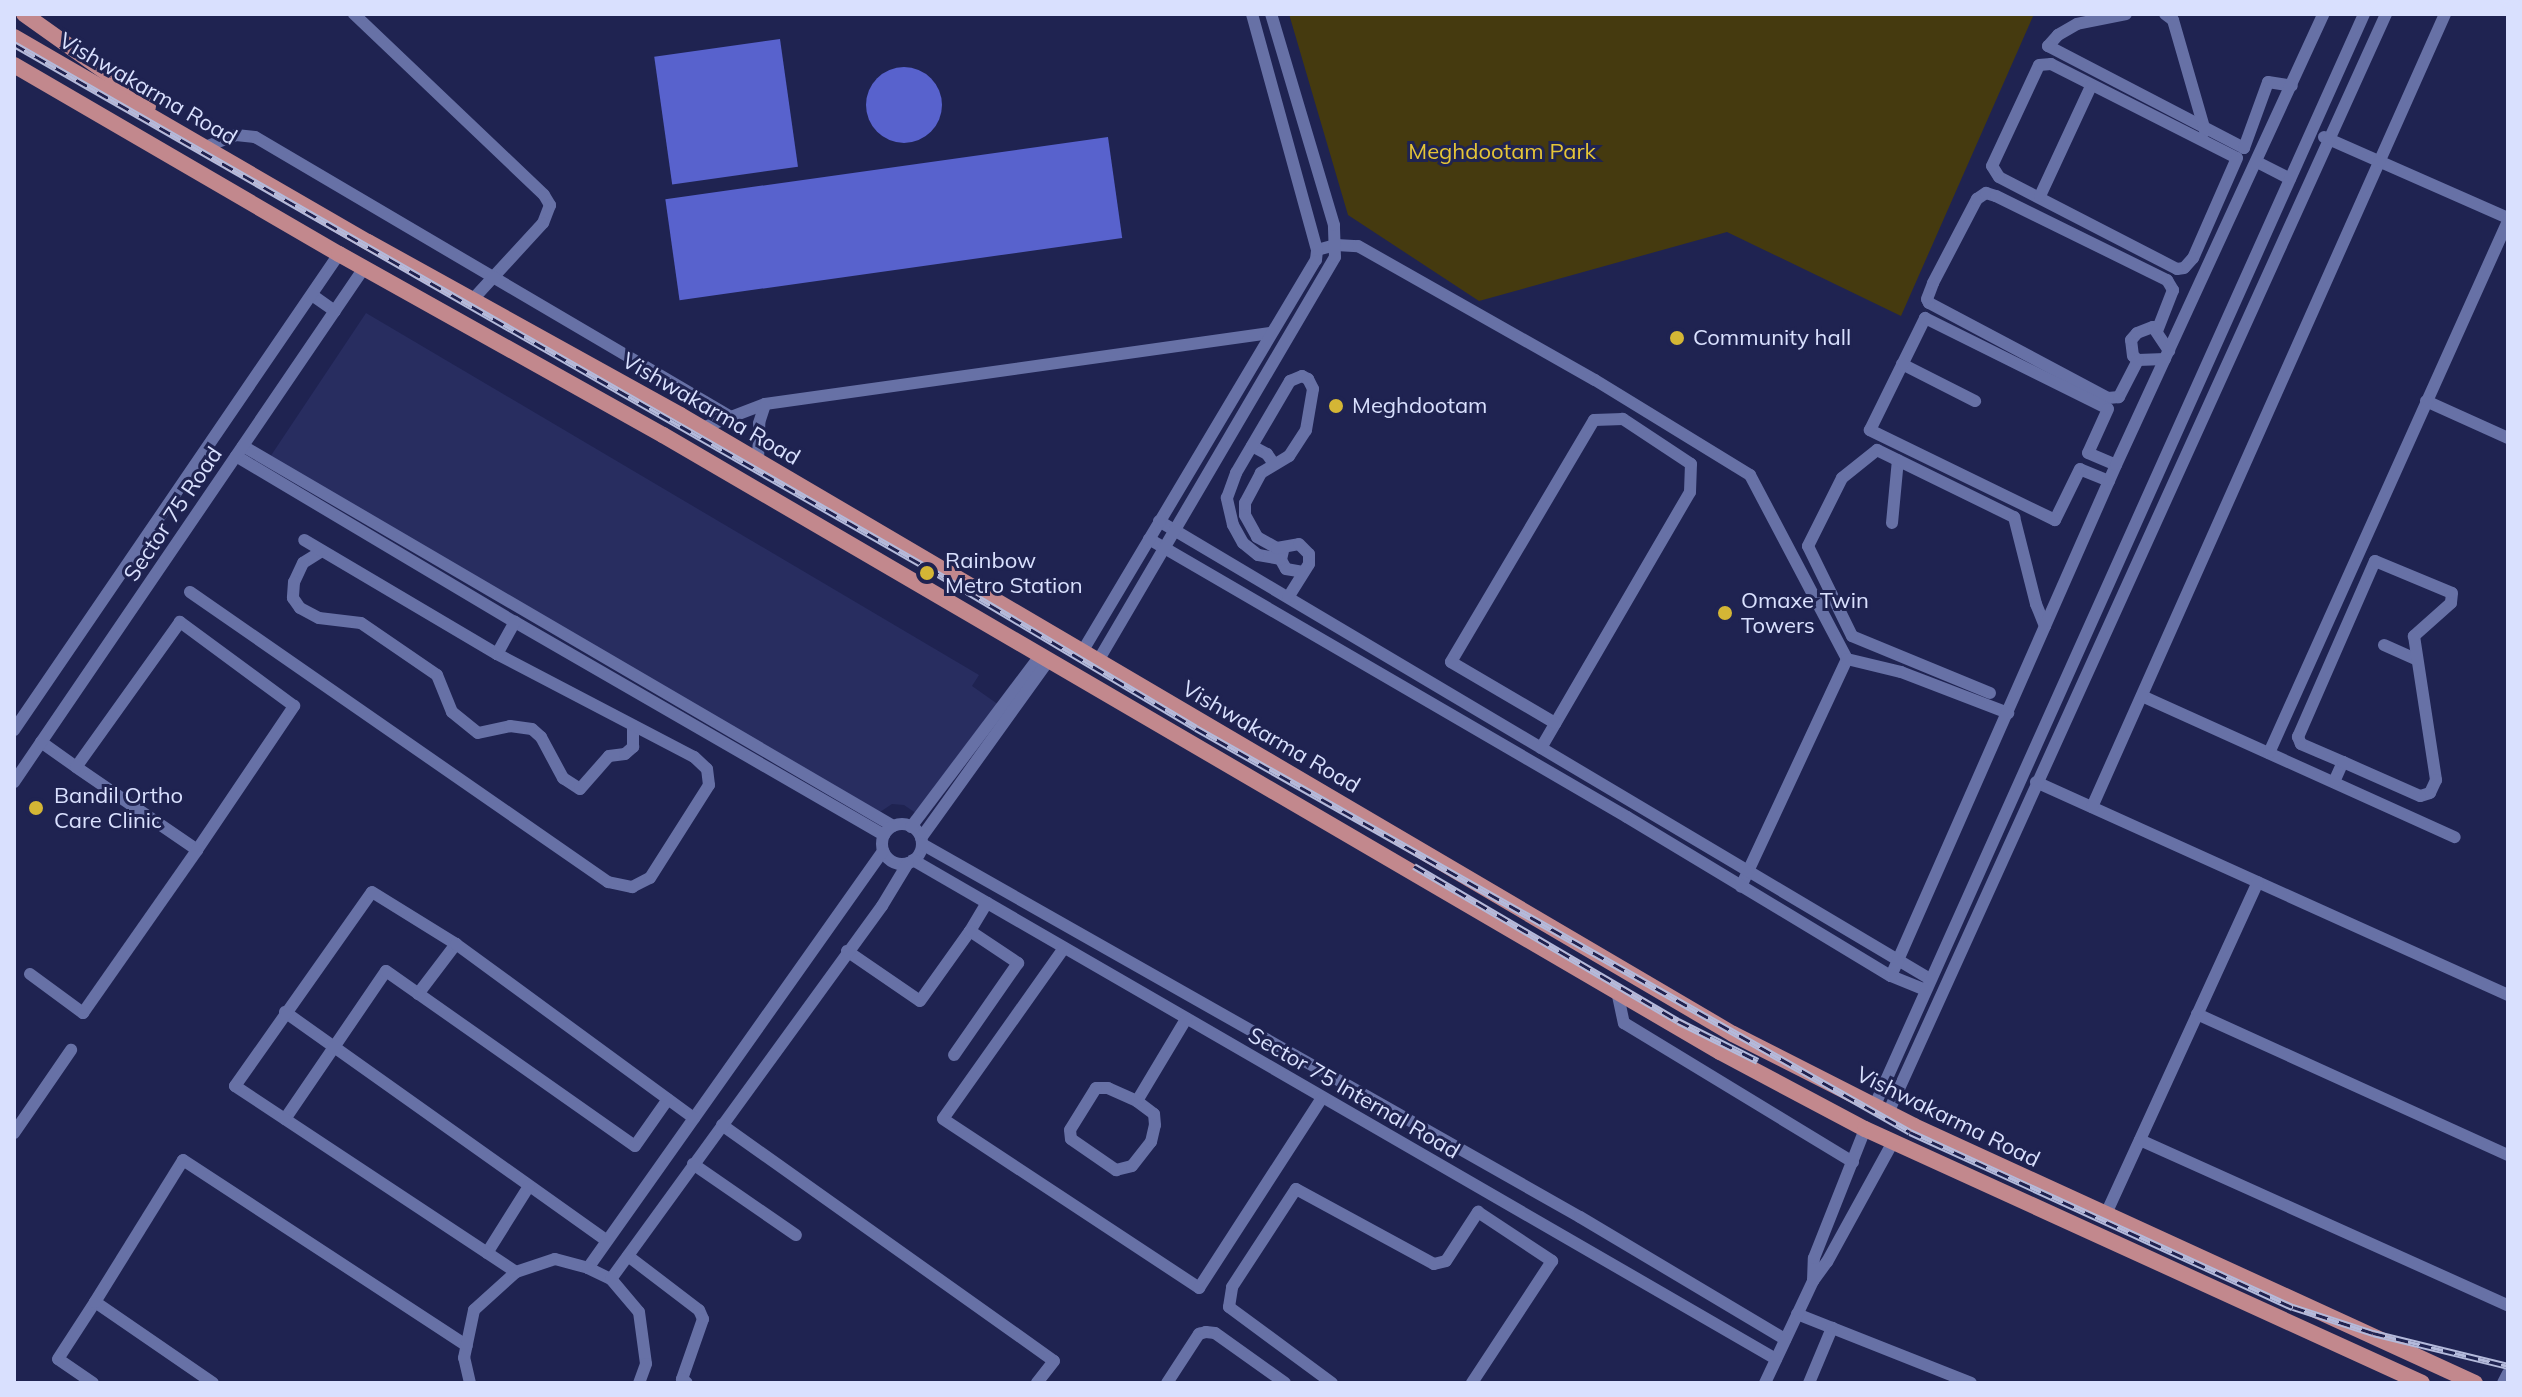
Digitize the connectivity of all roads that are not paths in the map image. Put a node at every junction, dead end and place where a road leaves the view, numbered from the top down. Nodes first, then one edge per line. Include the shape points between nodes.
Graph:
1 (24, 14) edge
2 (354, 14) edge
3 (1252, 14) edge
4 (1271, 14) edge
5 (2126, 14) edge
6 (2165, 14) edge
7 (2323, 14) edge
8 (2364, 14) edge
9 (2386, 14) edge
10 (2445, 14) edge
11 (14, 37) edge
12 (14, 65) edge
13 (2091, 86) junction
14 (2292, 86) junction
15 (170, 127) junction
16 (2205, 131) junction
17 (2311, 131) junction
18 (2329, 139) junction
19 (205, 147) junction
20 (2257, 162) junction
21 (2380, 162) junction
22 (2290, 179) junction
23 (2040, 196) junction
24 (2216, 200) junction
25 (2236, 208) junction
26 (2508, 220) edge
27 (2205, 228) junction
28 (2223, 235) junction
29 (1336, 245) junction
30 (1317, 250) junction
31 (339, 254) junction
32 (364, 268) junction
33 (495, 276) junction
34 (312, 295) junction
35 (473, 299) junction
36 (335, 311) junction
37 (2157, 331) junction
38 (1270, 333) junction
39 (2167, 355) junction
40 (2138, 360) junction
41 (1902, 364) junction
42 (656, 371) junction
43 (643, 395) junction
44 (1975, 401) dead end
45 (2426, 401) junction
46 (765, 404) junction
47 (731, 417) junction
48 (702, 428) junction
49 (2508, 438) edge
50 (1252, 446) junction
51 (240, 451) junction
52 (2088, 453) junction
53 (1898, 460) junction
54 (758, 461) junction
55 (1274, 464) junction
56 (2116, 465) junction
57 (2080, 469) junction
58 (2109, 481) junction
59 (1159, 521) junction
60 (1892, 523) dead end
61 (1174, 529) junction
62 (1149, 539) junction
63 (304, 540) dead end
64 (1164, 548) junction
65 (322, 551) junction
66 (2358, 554) junction
67 (1283, 557) junction
68 (2375, 561) junction
69 (1303, 572) junction
70 (1269, 585) junction
71 (190, 592) dead end
72 (1288, 597) junction
73 (515, 622) junction
74 (2045, 626) junction
75 (2384, 645) dead end
76 (1082, 652) junction
77 (497, 654) junction
78 (1044, 658) junction
79 (1847, 659) junction
80 (2416, 659) junction
81 (1098, 661) junction
82 (1418, 675) junction
83 (1409, 690) junction
84 (1990, 693) dead end
85 (2142, 696) junction
86 (2008, 713) junction
87 (1555, 723) junction
88 (633, 727) junction
89 (14, 730) edge
90 (41, 742) junction
91 (1541, 748) junction
92 (2269, 753) junction
93 (2343, 762) junction
94 (76, 767) junction
95 (2361, 770) junction
96 (14, 782) edge
97 (2036, 782) junction
98 (2334, 782) junction
99 (2352, 790) junction
100 (2092, 807) junction
101 (911, 827) junction
102 (1382, 828) junction
103 (888, 831) junction
104 (2455, 837) dead end
105 (921, 841) junction
106 (1372, 848) junction
107 (197, 850) junction
108 (883, 851) junction
109 (1422, 851) junction
110 (911, 862) junction
111 (1748, 871) junction
112 (1415, 873) junction
113 (2258, 882) junction
114 (1741, 886) junction
115 (987, 903) junction
116 (970, 931) junction
117 (456, 944) junction
118 (1064, 948) junction
119 (847, 951) junction
120 (1898, 958) junction
121 (30, 974) dead end
122 (1891, 976) junction
123 (1928, 985) junction
124 (1617, 991) junction
125 (418, 994) junction
126 (2508, 995) edge
127 (285, 1012) junction
128 (2197, 1014) junction
129 (1186, 1019) junction
130 (747, 1043) junction
131 (334, 1047) junction
132 (71, 1050) dead end
133 (954, 1055) dead end
134 (769, 1059) junction
135 (1322, 1098) junction
136 (668, 1099) junction
137 (1137, 1101) junction
138 (1881, 1110) junction
139 (694, 1118) junction
140 (285, 1119) junction
141 (722, 1125) junction
142 (1865, 1129) junction
143 (14, 1133) edge
144 (2140, 1140) junction
145 (1893, 1142) junction
146 (2508, 1155) edge
147 (1853, 1162) junction
148 (693, 1164) junction
149 (529, 1186) junction
150 (1488, 1193) junction
151 (1478, 1212) junction
152 (2105, 1216) junction
153 (796, 1235) dead end
154 (606, 1240) junction
155 (487, 1253) junction
156 (628, 1256) junction
157 (588, 1268) junction
158 (516, 1272) junction
159 (611, 1279) junction
160 (1813, 1281) junction
161 (95, 1302) junction
162 (2508, 1305) edge
163 (1797, 1314) junction
164 (1832, 1328) junction
165 (1785, 1339) junction
166 (467, 1346) junction
167 (1776, 1359) junction
168 (2508, 1373) edge
169 (93, 1383) edge
170 (213, 1383) edge
171 (470, 1383) edge
172 (639, 1383) edge
173 (687, 1383) edge
174 (1037, 1383) edge
175 (1167, 1383) edge
176 (1285, 1383) edge
177 (1332, 1383) edge
178 (1472, 1383) edge
179 (1765, 1383) edge
180 (1809, 1383) edge
181 (1971, 1383) edge
182 (2422, 1383) edge
183 (2475, 1383) edge
184 (2503, 1383) edge

1 - 15 main road via 128,88
2 - 33 street via 550,205 543,223
3 - 30 street
4 - 29 street
5 - 16 street via 2077,24 2048,46
6 - 16 street via 2173,20
7 - 14 street
8 - 17 street
9 - 18 street
10 - 21 street
11 - 15 main road, Vishwakarma Road
12 - 31 main road, Vishwakarma Road
13 - 23 street
13 - 23 street via 2051,64 2039,65 1992,166 1999,177
13 - 24 street via 2237,158
14 - 16 street via 2268,82 2244,148
14 - 20 street
15 - 19 main road, Vishwakarma Road
17 - 18 street
17 - 22 street
18 - 21 street
18 - 97 street
19 - 33 street via 236,135 255,137
19 - 35 main road, Vishwakarma Road
20 - 22 street
20 - 25 street
21 - 26 street
21 - 85 street
22 - 123 street
23 - 27 street via 2177,269 2193,258
24 - 25 street
24 - 27 street
25 - 28 street
26 - 45 street
27 - 28 street
28 - 39 street
29 - 30 street
29 - 61 street via 1335,257
29 - 79 street via 1358,246 1750,475
30 - 38 street via 1316,260
31 - 32 main road, Vishwakarma Road
31 - 34 street, Sector 75 Road
32 - 36 street, Sector 75 Road
32 - 78 main road, Vishwakarma Road
33 - 35 street
33 - 42 street
34 - 36 street
34 - 89 street, Sector 75 Road
35 - 43 main road, Vishwakarma Road
36 - 51 street, Sector 75 Road
37 - 39 street
37 - 40 street via 2146,327 2131,340
37 - 40 street via 2173,290 2167,280 1996,196 1986,193 1977,199 1933,283 1929,303 2108,398 2119,397
38 - 46 street
38 - 59 street
39 - 40 street
39 - 56 street
41 - 44 street
41 - 52 street via 1925,318 2108,409
41 - 57 street via 1870,430 2055,520
42 - 43 street
42 - 47 street
43 - 48 main road, Vishwakarma Road
45 - 49 street
45 - 66 street
46 - 47 street
46 - 54 street
47 - 48 street
48 - 54 main road, Vishwakarma Road
50 - 55 street
50 - 55 street via 1290,381 1308,379 1313,389 1306,430 1289,456
50 - 67 street via 1230,486 1230,515 1251,550 1266,558
51 - 73 street
51 - 90 street, Sector 75 Road
51 - 103 street
52 - 56 street
52 - 57 street
53 - 60 street
53 - 74 street via 2014,517
53 - 84 street via 1877,450 1842,478 1808,546 1852,636
54 - 76 main road, Vishwakarma Road
55 - 67 street via 1250,488 1245,515 1257,537
56 - 58 street
57 - 58 street
58 - 74 street
59 - 61 street
59 - 62 street
61 - 64 street
61 - 70 street
62 - 64 street
62 - 76 street
63 - 65 street
64 - 81 street
64 - 83 street
65 - 77 street
65 - 88 street via 303,563 294,582 293,598 300,608 319,618 361,623 437,675 452,712 470,729 532,729 563,778 580,789 609,756 633,747
66 - 68 street
66 - 92 street
67 - 69 street via 1292,573
67 - 69 street via 1299,544 1310,559
67 - 70 street
68 - 80 street via 2452,593 2451,603 2414,636
68 - 93 street via 2298,737 2301,744
69 - 72 street
70 - 72 street
71 - 88 street via 608,882 632,887 650,878 709,785 707,769 694,757
72 - 82 street
73 - 77 street
73 - 103 street
74 - 86 street
75 - 80 street
76 - 81 main road, Vishwakarma Road
77 - 88 street
78 - 101 street
78 - 105 street
78 - 106 main road, Vishwakarma Road
79 - 86 street via 1901,672
79 - 111 street
80 - 95 street via 2436,780 2430,793 2420,796
81 - 102 main road, Vishwakarma Road
82 - 83 street
82 - 91 street
83 - 114 street
85 - 92 street
85 - 100 street
86 - 120 street
87 - 87 street via 1451,662 1594,420 1623,419 1691,464 1690,492
87 - 91 street
90 - 94 street
90 - 96 street, Sector 75 Road
91 - 111 street
92 - 98 street
93 - 95 street
93 - 98 street
94 - 107 street
94 - 107 street via 180,622 294,706
95 - 99 street
97 - 100 street
97 - 138 street
98 - 99 street
99 - 104 street
100 - 113 street
101 - 103 street
101 - 105 street
102 - 106 main road via 1380,843
102 - 109 main road, Vishwakarma Road
103 - 108 street
105 - 110 street
105 - 165 street, Sector 75 Internal Road
106 - 112 main road, Vishwakarma Road
107 - 121 street via 83,1013
108 - 110 street via 890,861
108 - 130 street
109 - 112 main road via 1413,862
109 - 138 main road, Vishwakarma Road via 1733,1034
110 - 115 street, Sector 75 Internal Road
110 - 119 street
111 - 114 street
111 - 120 street
112 - 124 main road, Vishwakarma Road
113 - 126 street
113 - 128 street
114 - 122 street
115 - 116 street
115 - 118 street, Sector 75 Internal Road
116 - 119 street via 920,1001
116 - 133 street via 1018,963
117 - 125 street
117 - 127 street via 372,892
117 - 136 street
118 - 129 street, Sector 75 Internal Road
118 - 135 street via 943,1119 1199,1288
119 - 134 street
120 - 122 street
120 - 123 street
122 - 123 street
123 - 138 street
124 - 142 main road, Vishwakarma Road
124 - 147 street via 1624,1023
125 - 131 street via 386,971
125 - 136 street via 635,1146
127 - 131 street
127 - 140 street via 235,1086
128 - 144 street
128 - 146 street
129 - 135 street, Sector 75 Internal Road
129 - 137 street
130 - 134 street
130 - 139 street
131 - 140 street
131 - 149 street
132 - 143 street
134 - 141 street
135 - 150 street, Sector 75 Internal Road
136 - 139 street
137 - 137 street via 1154,1114 1155,1125 1151,1142 1132,1166 1116,1170 1071,1139 1070,1130 1096,1088
138 - 152 main road, Vishwakarma Road
139 - 154 street
140 - 155 street
141 - 148 street
141 - 174 street via 1054,1361
142 - 145 main road, Vishwakarma Road
142 - 147 street
144 - 152 street
144 - 162 street
145 - 160 street
145 - 182 main road, Vishwakarma Road
147 - 160 street via 1814,1258
148 - 153 street
148 - 156 street
149 - 154 street
149 - 155 street
150 - 151 street
150 - 167 street, Sector 75 Internal Road
151 - 177 street via 1446,1261 1434,1264 1302,1190 1294,1191 1232,1287 1229,1307
151 - 178 street via 1552,1261
152 - 183 main road, Vishwakarma Road
154 - 157 street
155 - 158 street
156 - 159 street
156 - 173 street via 699,1310 703,1319 682,1379
157 - 158 street via 555,1259
157 - 159 street
158 - 166 street via 474,1310
159 - 172 street via 639,1312 646,1364
160 - 163 street
161 - 166 street via 183,1160
161 - 169 street via 58,1359
161 - 170 street
163 - 164 street
163 - 165 street
164 - 180 street
164 - 181 street
165 - 167 street
166 - 171 street
167 - 179 street
168 - 184 street
175 - 176 street via 1199,1334 1206,1332 1215,1333

